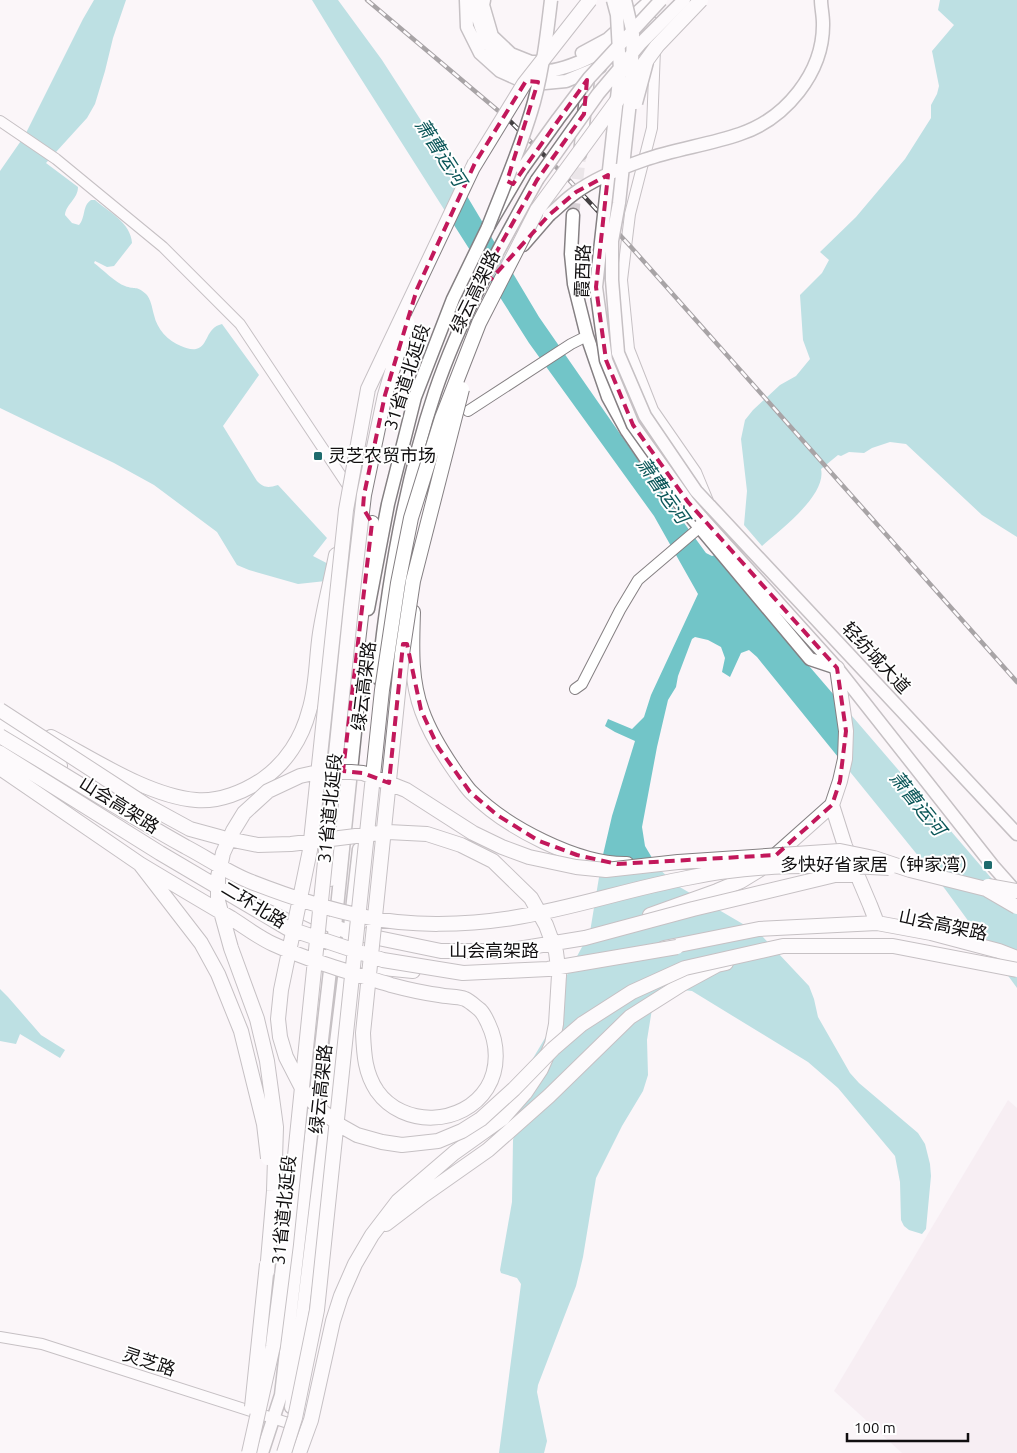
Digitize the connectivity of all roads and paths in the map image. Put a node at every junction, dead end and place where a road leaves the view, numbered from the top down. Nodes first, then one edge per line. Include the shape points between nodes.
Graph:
1 (466, 0) edge
2 (474, 0) edge
3 (484, 0) edge
4 (551, 0) edge
5 (590, 0) edge
6 (613, 0) edge
7 (625, 0) edge
8 (651, 0) edge
9 (661, 0) edge
10 (694, 0) edge
11 (820, 0) edge
12 (655, 43) junction
13 (588, 72) junction
14 (0, 121) edge
15 (580, 157) tunnel mouth
16 (475, 163) junction
17 (619, 204) junction
18 (573, 215) tunnel mouth
19 (488, 228) junction
20 (479, 323) junction
21 (588, 336) junction
22 (468, 411) dead end
23 (410, 479) junction
24 (710, 506) junction
25 (346, 510) junction
26 (372, 523) joint
27 (698, 526) junction
28 (413, 581) junction
29 (837, 668) junction
30 (575, 689) dead end
31 (2, 716) edge
32 (0, 736) edge
33 (0, 753) edge
34 (0, 768) edge
35 (0, 774) edge
36 (833, 800) junction
37 (1017, 834) edge
38 (342, 856) junction
39 (678, 862) junction
40 (140, 864) junction
41 (910, 870) junction
42 (329, 888) junction
43 (1017, 892) edge
44 (288, 906) junction
45 (1017, 906) edge
46 (877, 923) junction
47 (335, 927) junction
48 (349, 932) junction
49 (586, 938) junction
50 (783, 946) junction
51 (330, 959) junction
52 (1013, 961) edge
53 (346, 962) junction
54 (1017, 970) edge
55 (372, 1235) junction
56 (267, 1272) junction
57 (0, 1337) edge
58 (274, 1419) junction
59 (288, 1423) junction
60 (248, 1453) edge
61 (262, 1453) edge
62 (283, 1453) edge
63 (299, 1453) edge

1 - 13 main road via 468,27 480,53 500,71 520,80 545,82 566,81
2 - 10 main road via 478,24 489,46 506,62 546,72 564,68 637,37
3 - 8 main road via 492,36 512,54 531,62 551,63 572,58 608,39
4 - 19 main road, bridge via 546,48 534,102
5 - 16 highway, 绿云高架路, bridge via 524,84
6 - 27 main road, 霞西路, bridge via 618,15 620,71 596,287 606,360 633,424 688,502
7 - 17 main road, 霞西路, bridge via 632,34 631,92
9 - 19 main road, 31省道北延段, bridge via 589,78 522,169
10 - 12 street
10 - 17 main road, bridge via 663,30 648,59 636,99 632,157
10 - 20 highway, 绿云高架路, bridge via 536,210
10 - 23 main road, bridge via 641,43 598,94 537,180 467,314 436,391
11 - 23 main road, bridge via 823,24 819,51 810,75 782,111 766,123 741,134 646,159 613,172 576,192 524,243 477,330
12 - 13 main road
12 - 24 street via 652,128 630,214 622,280 629,350 653,410 696,472
13 - 15 main road
14 - 26 street via 56,159 163,247 240,324
16 - 25 highway, bridge via 368,389
16 - 60 highway, 绿云高架路, bridge via 417,289 385,395 364,495 286,1244 273,1346
17 - 24 main road, 霞西路, bridge via 612,241 618,353 645,416 696,491
18 - 21 main road via 571,254 574,284
19 - 38 main road, 31省道北延段 via 453,298 416,397 388,504 367,614
20 - 28 highway, bridge
20 - 62 highway, 绿云高架路, bridge via 442,418 411,518 395,601 382,690 317,1310 296,1418
21 - 22 street
21 - 27 main road via 608,398 626,431
23 - 48 main road via 384,617
24 - 37 main road, 轻纺城大道
25 - 31 highway, bridge via 320,632 313,695 305,724 284,760 252,786 214,799 176,797 157,791
25 - 50 highway, bridge via 310,850 278,1019 286,1058 305,1094 323,1112 357,1135 382,1142 402,1145 438,1141 481,1119 582,1024 632,992 684,968
26 - 42 highway
27 - 29 main road via 744,572 810,660
27 - 30 street via 638,580 582,684
28 - 39 highway, bridge via 412,667 421,710 438,747 470,792 539,841 577,855 617,864
28 - 40 highway, bridge via 402,654 378,887 369,975 368,985 363,1033 364,1060 378,1091 389,1104 404,1112 432,1119 464,1111 475,1102 487,1088 495,1070 497,1050 482,1012 466,999 392,985 375,979 367,976 325,964 272,943
29 - 36 highway via 846,731 845,759
29 - 43 main road
31 - 44 highway via 161,836 225,875
31 - 55 highway, bridge via 146,806 190,829 258,845 388,832 428,834 494,861 531,898 556,952 559,975 556,1024 552,1044 541,1069 503,1118 454,1153 398,1201
32 - 41 highway, 山会高架路, bridge via 246,880 320,906 368,918 468,923 512,918 686,878 759,867 833,865
33 - 52 highway, 山会高架路, bridge via 288,928 383,960 463,973 548,969 768,932 817,930 896,932
34 - 40 highway, bridge
35 - 51 highway, 二环北路 via 66,811 270,940
36 - 46 highway via 844,846
36 - 49 highway, bridge via 760,870 741,881
38 - 42 highway
38 - 47 main road, 31省道北延段
39 - 41 highway, bridge via 840,851
39 - 56 highway, bridge via 606,870 529,857 474,833 406,790 363,773 327,770 300,776 268,791 244,813 224,853 218,877 218,902 267,1061 276,1127
40 - 56 highway, bridge via 201,943 241,1030 264,1124 271,1184
41 - 45 highway, bridge via 986,889
42 - 44 highway via 313,899
43 - 49 highway, bridge via 936,876 835,875
44 - 47 highway
46 - 52 highway, 二环北路 via 976,944
46 - 53 highway, 二环北路, bridge via 759,929 549,970 470,976
47 - 48 highway
47 - 51 main road, 31省道北延段
48 - 49 highway, bridge via 441,951 506,950
48 - 53 main road
50 - 54 highway, bridge via 894,946
50 - 55 highway via 717,965 630,1017 488,1150
51 - 53 highway, 二环北路
51 - 58 main road, 31省道北延段 via 281,1395
53 - 59 main road
55 - 63 highway via 341,1296 311,1420
56 - 60 highway, bridge
57 - 58 street, 灵芝路 via 42,1344
58 - 59 street, 灵芝路
58 - 61 main road, 31省道北延段
59 - 62 main road

